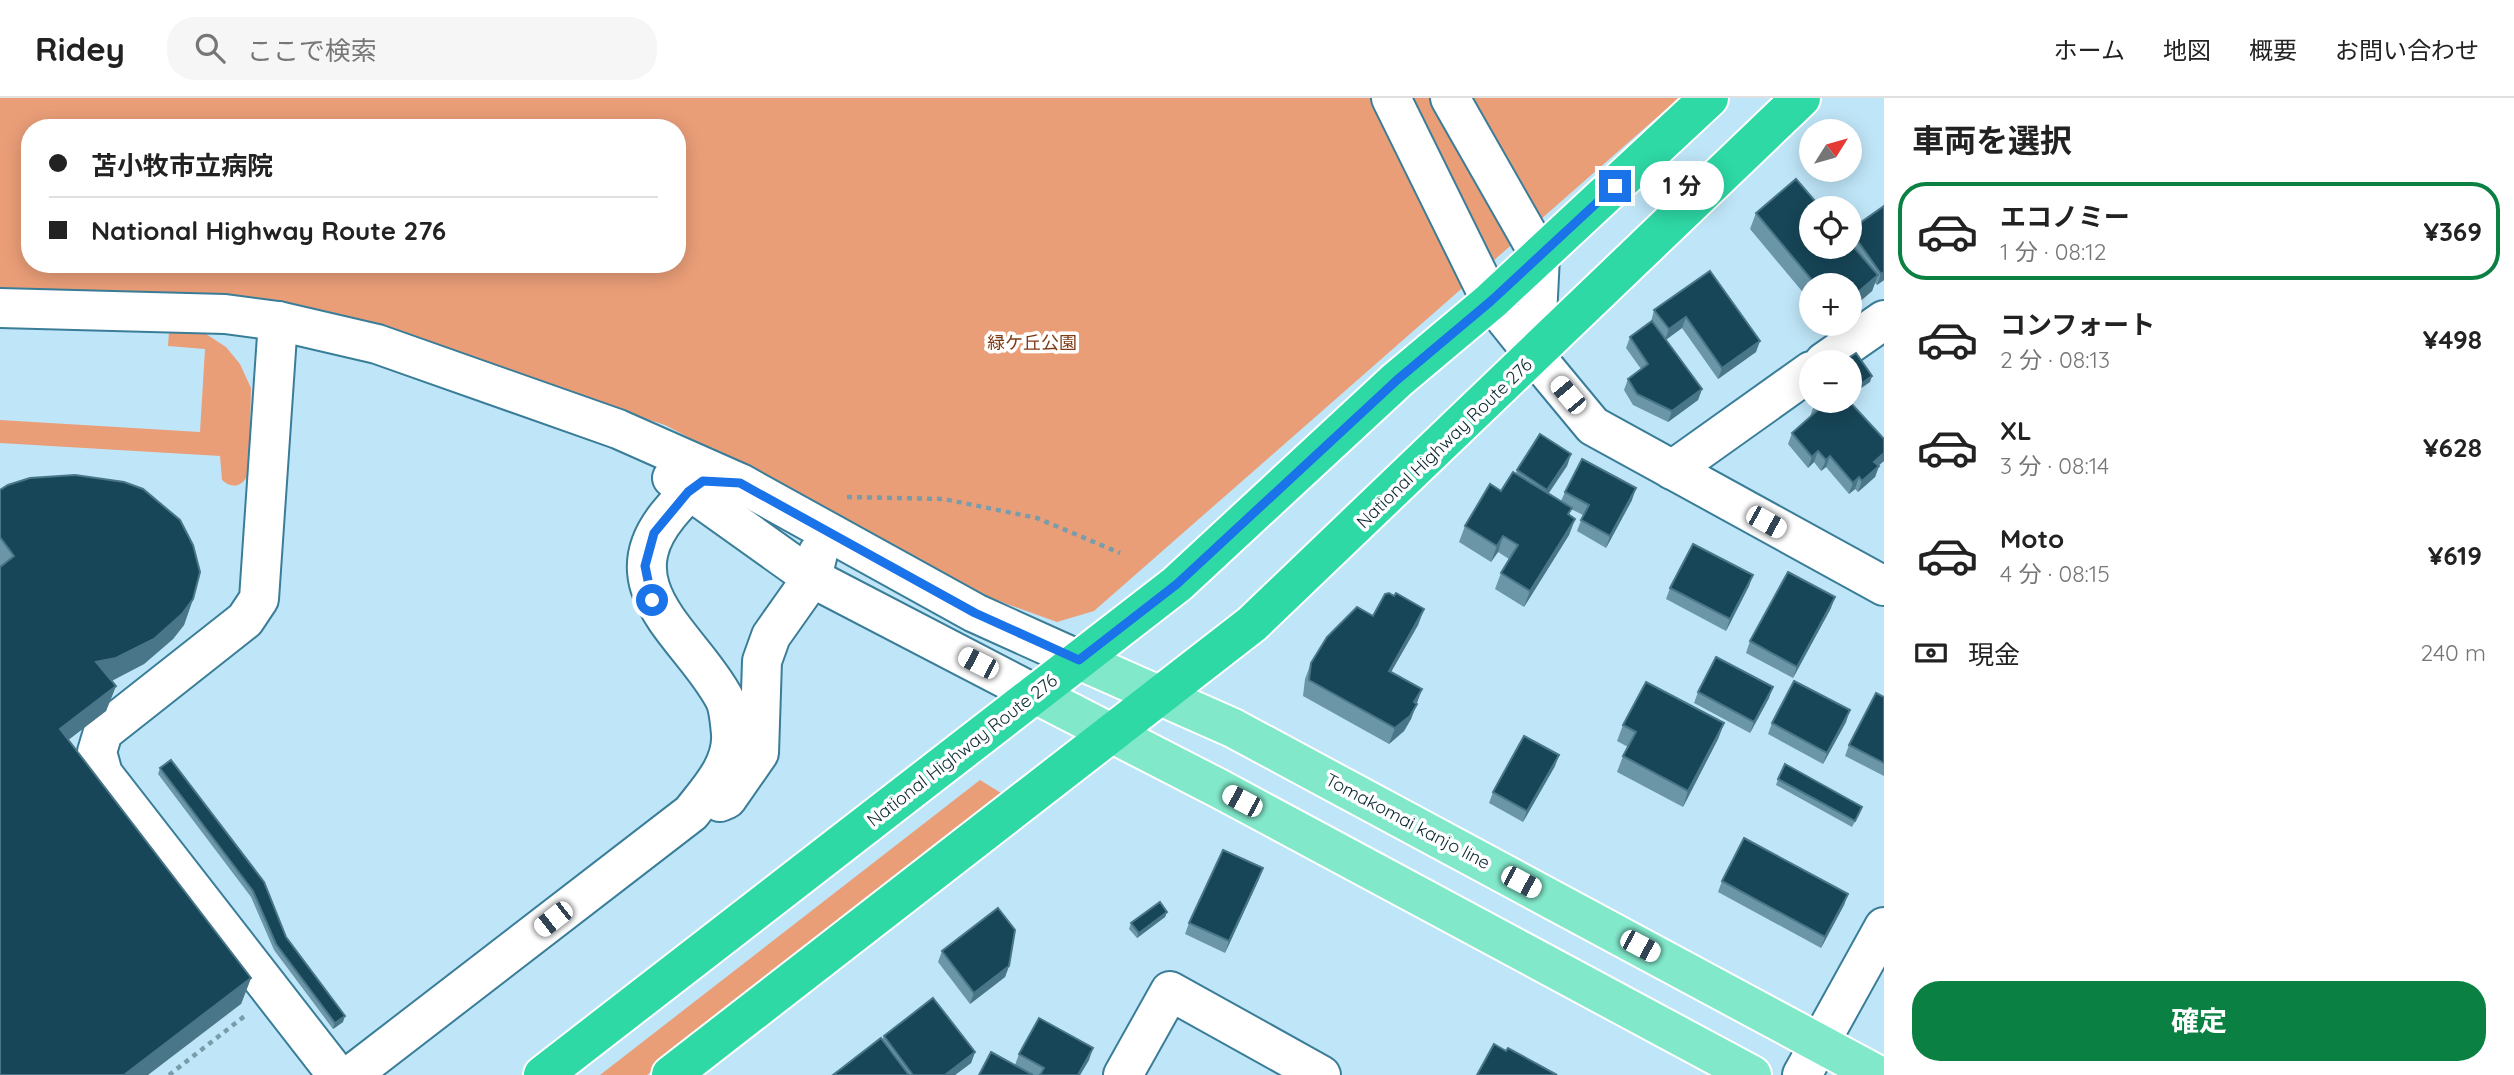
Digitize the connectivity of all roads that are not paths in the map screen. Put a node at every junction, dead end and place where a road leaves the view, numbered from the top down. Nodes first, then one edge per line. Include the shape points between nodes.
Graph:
1 (1391, 98) edge
2 (1450, 98) edge
3 (1709, 98) edge
4 (1801, 98) edge
5 (1539, 256) junction
6 (1491, 301) junction
7 (0, 308) edge
8 (1884, 320) edge
9 (278, 321) junction
10 (1841, 350) edge
11 (1535, 356) junction
12 (1799, 380) edge
13 (618, 429) junction
14 (1672, 470) junction
15 (740, 483) junction
16 (688, 492) junction
17 (781, 506) junction
18 (812, 578) junction
19 (1884, 586) edge
20 (1079, 660) junction
21 (1035, 694) junction
22 (1160, 695) junction
23 (1110, 732) junction
24 (691, 813) junction
25 (1884, 927) edge
26 (300, 1026) junction
27 (1811, 1059) edge
28 (1313, 1073) edge
29 (297, 1075) edge
30 (337, 1075) edge
31 (351, 1075) edge
32 (542, 1075) edge
33 (671, 1075) edge
34 (1123, 1075) edge
35 (1752, 1075) edge
36 (1878, 1075) edge

1 - 6 street
2 - 5 street
3 - 5 highway, National Highway Route 276
4 - 11 highway, National Highway Route 276
5 - 6 highway, National Highway Route 276
5 - 11 street
6 - 11 street
6 - 20 highway, National Highway Route 276 via 1397,380 1177,584
7 - 9 street via 225,314
8 - 10 street
9 - 13 street via 377,344
9 - 26 street via 259,599 245,620 103,732 97,752 103,774
11 - 14 street via 1593,426
11 - 22 highway, National Highway Route 276 via 1284,596
12 - 14 street
13 - 15 street
13 - 16 street
14 - 19 street
15 - 16 street via 703,481
15 - 17 street
16 - 18 street
16 - 24 street via 654,533 645,566 652,600 725,699 731,737 722,774
17 - 18 street via 818,554
17 - 20 street via 975,613
18 - 21 street
18 - 24 street via 771,636 762,661 759,753 727,799
20 - 21 highway, National Highway Route 276
20 - 22 main road, Tomakomai kanjo line
21 - 23 main road
21 - 32 highway, National Highway Route 276
22 - 23 highway, National Highway Route 276
22 - 27 main road, Tomakomai kanjo line via 1233,728
23 - 33 highway, National Highway Route 276
23 - 35 main road
24 - 31 street
25 - 27 street
26 - 29 street
26 - 30 street
27 - 36 main road, Tomakomai kanjo line
28 - 34 street via 1170,991

